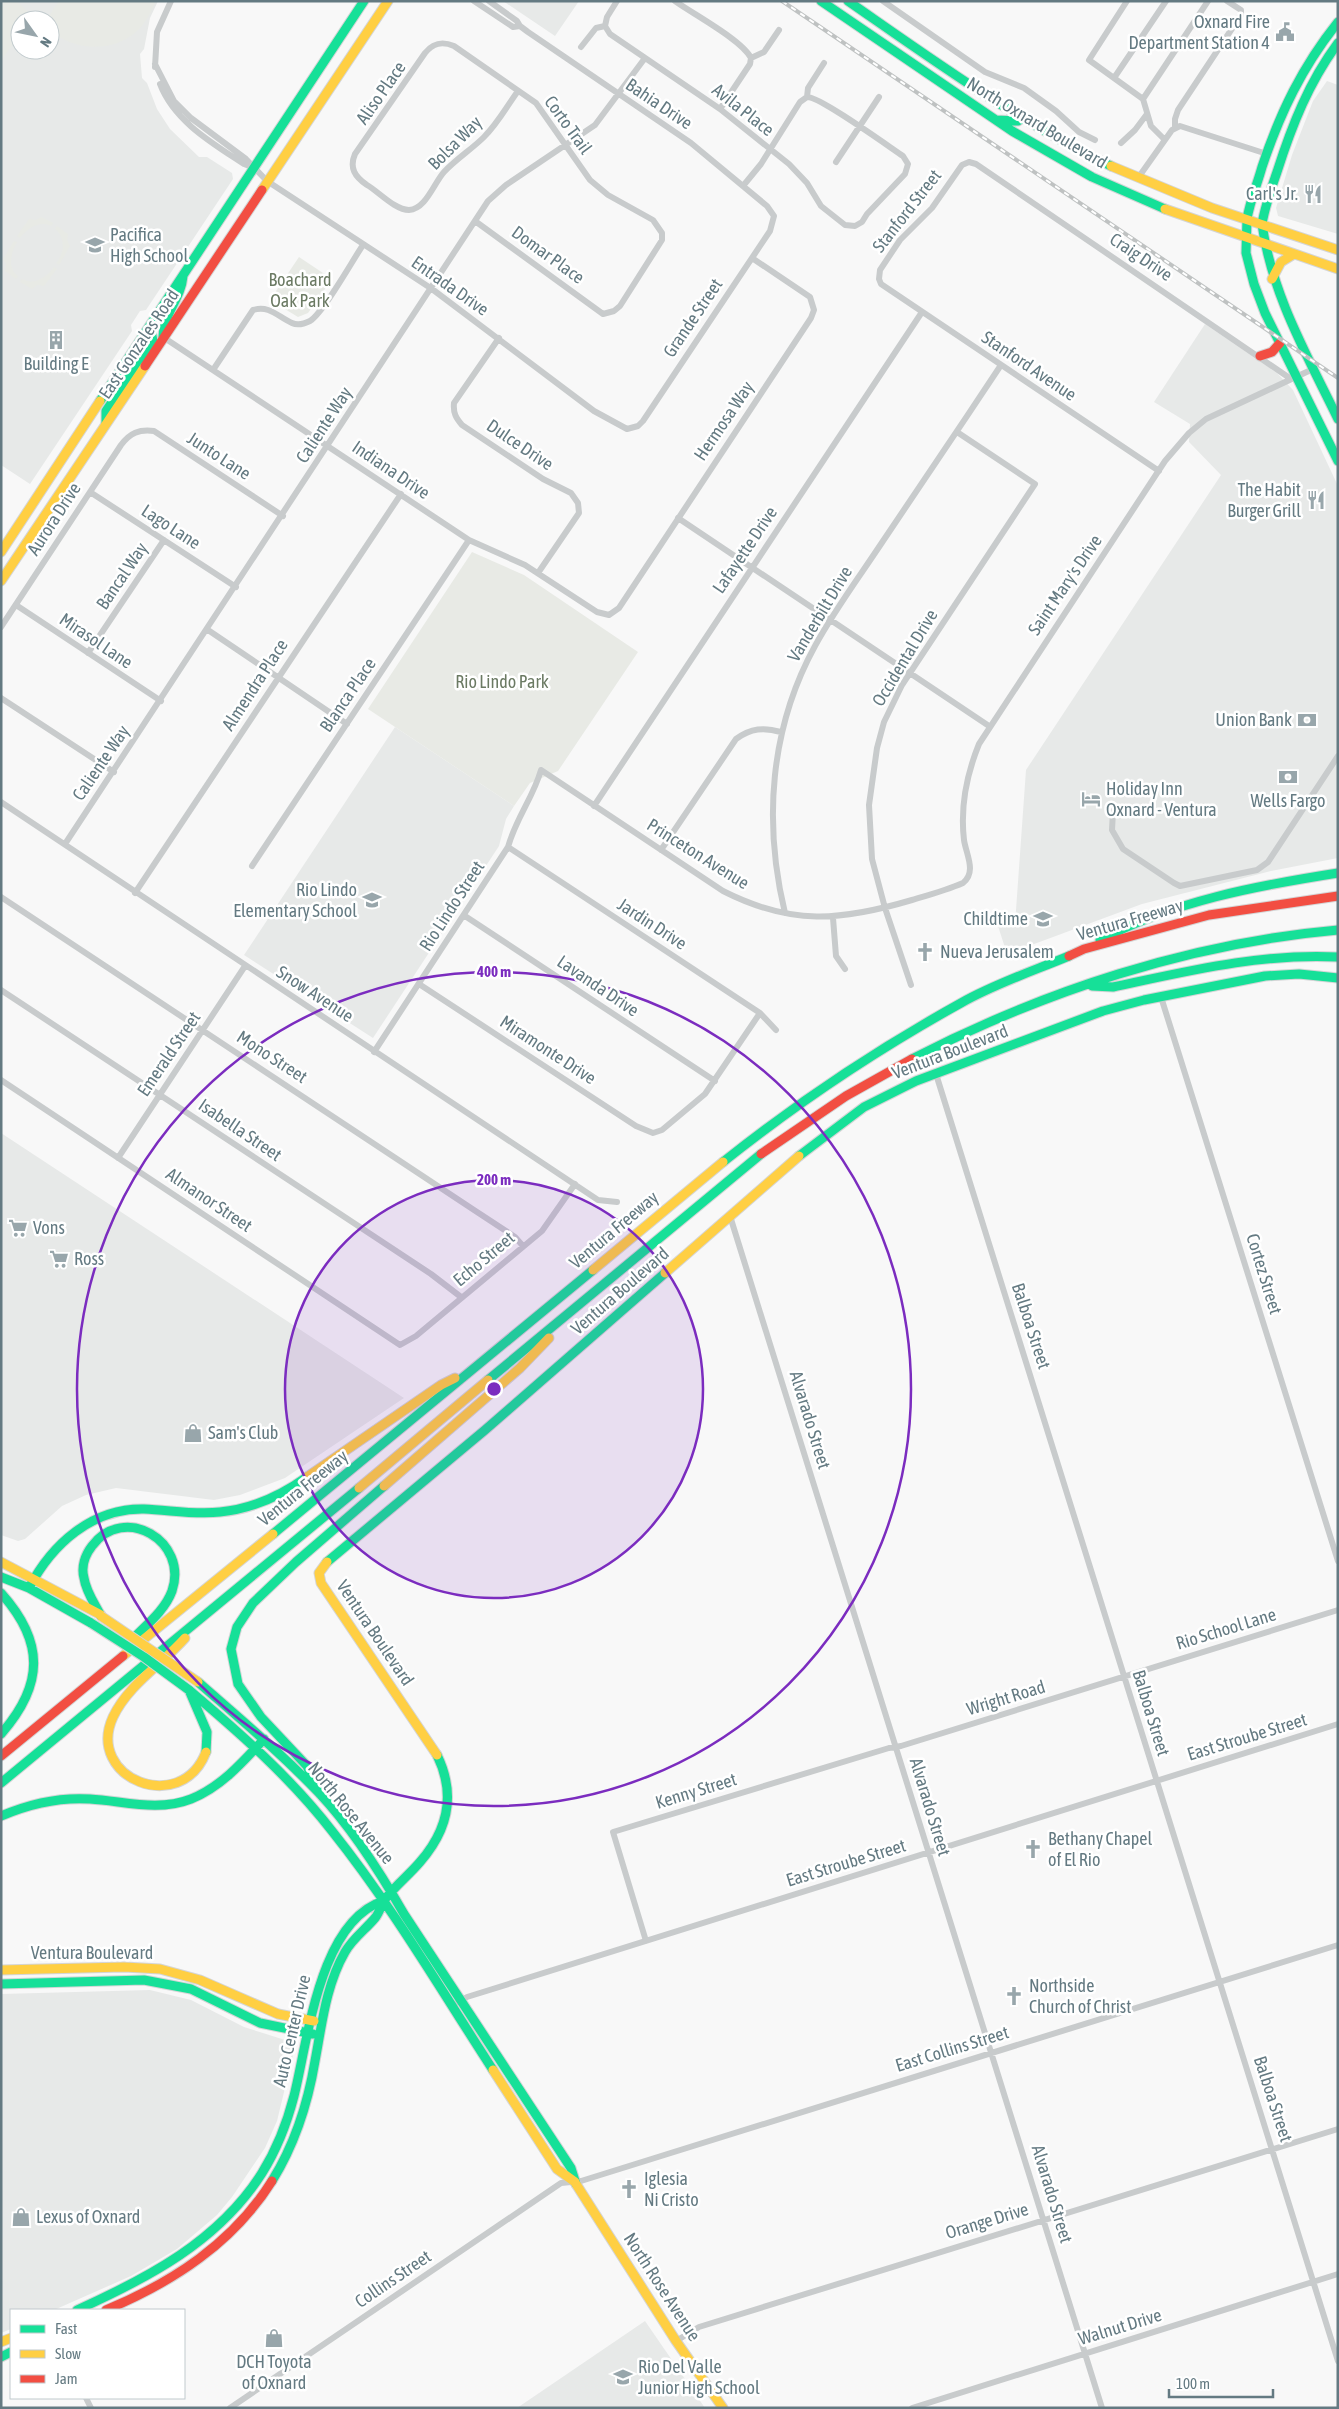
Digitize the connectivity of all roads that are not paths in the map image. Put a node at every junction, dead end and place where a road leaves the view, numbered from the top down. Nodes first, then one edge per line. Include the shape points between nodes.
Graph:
1 (171, 1) edge
2 (364, 1) edge
3 (388, 1) edge
4 (474, 1) edge
5 (482, 1) edge
6 (617, 1) edge
7 (675, 1) edge
8 (821, 1) edge
9 (848, 1) edge
10 (883, 1) edge
11 (1126, 1) edge
12 (1166, 1) edge
13 (1208, 1) edge
14 (1227, 1) edge
15 (491, 2) edge
16 (1338, 22) edge
17 (520, 26) junction
18 (605, 26) junction
19 (779, 30) dead end
20 (1338, 42) edge
21 (438, 44) joint
22 (581, 47) dead end
23 (1316, 49) junction
24 (1327, 57) junction
25 (645, 58) junction
26 (751, 58) junction
27 (824, 63) dead end
28 (1114, 78) junction
29 (518, 91) junction
30 (619, 96) junction
31 (807, 97) junction
32 (879, 97) dead end
33 (1144, 99) junction
34 (720, 109) junction
35 (1147, 114) junction
36 (1022, 117) junction
37 (996, 120) junction
38 (859, 127) junction
39 (1175, 127) junction
40 (1095, 140) dead end
41 (1165, 140) junction
42 (1121, 143) dead end
43 (565, 145) junction
44 (770, 150) junction
45 (1267, 154) junction
46 (836, 162) dead end
47 (972, 162) joint
48 (255, 168) junction
49 (1138, 178) junction
50 (267, 181) junction
51 (743, 186) junction
52 (410, 210) joint
53 (774, 216) joint
54 (1247, 219) junction
55 (476, 221) junction
56 (1262, 224) junction
57 (1246, 237) junction
58 (1263, 243) junction
59 (363, 245) junction
60 (1338, 250) edge
61 (1294, 254) junction
62 (752, 258) junction
63 (1338, 269) edge
64 (183, 276) junction
65 (1272, 279) junction
66 (883, 286) joint
67 (432, 288) junction
68 (922, 312) junction
69 (604, 314) joint
70 (150, 326) junction
71 (163, 337) junction
72 (499, 338) junction
73 (1280, 342) junction
74 (1260, 356) junction
75 (1000, 365) junction
76 (1313, 369) junction
77 (212, 370) junction
78 (1294, 377) junction
79 (1338, 419) edge
80 (106, 423) junction
81 (627, 429) joint
82 (136, 431) joint
83 (957, 432) junction
84 (328, 446) junction
85 (1338, 461) edge
86 (1159, 471) junction
87 (90, 492) junction
88 (400, 494) junction
89 (282, 516) junction
90 (678, 518) junction
91 (164, 540) junction
92 (469, 540) junction
93 (1, 552) edge
94 (751, 567) junction
95 (538, 573) junction
96 (1, 581) edge
97 (236, 587) junction
98 (16, 605) junction
99 (609, 615) joint
100 (830, 620) junction
101 (1, 627) edge
102 (208, 630) junction
103 (88, 653) junction
104 (910, 674) junction
105 (278, 677) junction
106 (1, 698) edge
107 (161, 702) junction
108 (347, 724) junction
109 (989, 726) junction
110 (781, 732) junction
111 (1338, 756) edge
112 (542, 770) joint
113 (114, 772) junction
114 (1, 802) edge
115 (594, 806) junction
116 (1113, 811) dead end
117 (65, 844) junction
118 (508, 847) junction
119 (662, 850) junction
120 (252, 866) dead end
121 (1338, 873) edge
122 (969, 878) joint
123 (135, 893) junction
124 (1338, 896) edge
125 (1, 897) edge
126 (885, 908) junction
127 (785, 913) junction
128 (465, 916) junction
129 (833, 918) junction
130 (1338, 930) edge
131 (1084, 949) junction
132 (1338, 957) edge
133 (246, 966) junction
134 (845, 969) dead end
135 (1338, 978) edge
136 (419, 984) junction
137 (911, 985) dead end
138 (1083, 985) junction
139 (1, 990) edge
140 (1161, 997) junction
141 (760, 1013) junction
142 (203, 1030) junction
143 (776, 1030) dead end
144 (374, 1052) junction
145 (936, 1074) junction
146 (1, 1080) edge
147 (715, 1082) junction
148 (160, 1095) junction
149 (118, 1158) junction
150 (575, 1184) junction
151 (617, 1202) dead end
152 (730, 1216) junction
153 (523, 1246) junction
154 (461, 1297) junction
155 (588, 1298) junction
156 (400, 1344) joint
157 (474, 1368) junction
158 (1338, 1561) edge
159 (1, 1562) edge
160 (1, 1577) edge
161 (33, 1577) junction
162 (28, 1588) junction
163 (1, 1593) edge
164 (1338, 1610) edge
165 (101, 1616) junction
166 (201, 1619) junction
167 (108, 1669) junction
168 (1124, 1677) junction
169 (189, 1690) junction
170 (1338, 1724) edge
171 (1, 1734) edge
172 (264, 1739) junction
173 (896, 1746) junction
174 (256, 1747) junction
175 (1, 1756) edge
176 (1157, 1781) junction
177 (1, 1783) edge
178 (320, 1794) junction
179 (1, 1816) edge
180 (929, 1853) junction
181 (391, 1893) junction
182 (383, 1901) junction
183 (646, 1941) junction
184 (1338, 1945) edge
185 (1, 1970) edge
186 (1219, 1982) junction
187 (1, 1984) edge
188 (461, 2000) junction
189 (451, 2006) junction
190 (310, 2021) junction
191 (322, 2022) junction
192 (308, 2034) junction
193 (320, 2036) junction
194 (992, 2053) junction
195 (1338, 2128) edge
196 (1273, 2149) junction
197 (575, 2182) junction
198 (1044, 2219) junction
199 (1338, 2274) edge
200 (1313, 2282) junction
201 (79, 2309) edge
202 (108, 2309) edge
203 (676, 2341) junction
204 (1085, 2353) junction
205 (1338, 2362) edge
206 (230, 2408) edge
207 (723, 2408) edge
208 (912, 2408) edge
209 (1102, 2408) edge

1 - 48 street, Entrada Drive via 157,32 155,64 163,92 188,124 244,164
2 - 48 main road, East Gonzales Road
3 - 50 main road, East Gonzales Road
4 - 17 street, Bahia Drive via 512,27
5 - 15 street, Bahia Drive
6 - 18 street
7 - 26 street via 730,39
8 - 37 main road, North Oxnard Boulevard
9 - 36 main road, North Oxnard Boulevard
10 - 40 street via 985,72 1024,88 1079,132
11 - 28 street via 1089,60
12 - 28 street
13 - 33 street
14 - 39 street via 1242,13 1178,110
15 - 17 street, Bahia Drive
16 - 23 main road
17 - 30 street, Bahia Drive
18 - 22 street via 596,28
18 - 25 street, Avila Place via 610,34
19 - 26 street via 764,52
20 - 24 main road
21 - 29 street, Corto Trail via 454,46
21 - 52 street, Aliso Place via 426,53 351,164 363,182 399,207
23 - 24 main road
23 - 45 main road via 1286,99
24 - 56 main road via 1296,114
25 - 30 street, Caliente Way
25 - 34 street, Avila Place
26 - 34 street
27 - 31 street via 808,88
28 - 33 street
29 - 43 street, Corto Trail via 543,110
29 - 52 street, Bolsa Way via 484,137 445,171 420,205
30 - 43 street, Caliente Way via 595,126
30 - 51 street, Bahia Drive via 690,143
31 - 38 street via 814,97
31 - 44 street via 800,102
32 - 38 street
33 - 35 street
34 - 44 street, Avila Place
35 - 41 street via 1156,133
35 - 42 street
36 - 37 main road via 1018,121
36 - 49 main road, North Oxnard Boulevard via 1090,156
37 - 57 main road, North Oxnard Boulevard via 1055,157 1118,190
38 - 44 street, Avila Place via 903,156 908,166 905,174 862,222 853,227 829,214 800,176
38 - 46 street
39 - 41 street
39 - 45 street via 1190,127
41 - 49 street
43 - 55 street, Caliente Way via 506,184 488,201
43 - 69 street, Corto Trail via 594,185 653,220 663,237 620,306
44 - 51 street
45 - 54 main road
47 - 66 street, Stanford Street via 959,167 932,208 900,240 880,270 879,279
47 - 74 street, Craig Drive
48 - 50 street, Entrada Drive
48 - 64 main road, East Gonzales Road
49 - 54 main road, North Oxnard Boulevard
50 - 59 street, Entrada Drive
50 - 71 main road, East Gonzales Road
51 - 53 street, Bahia Drive
53 - 62 street, Grande Street via 770,231
54 - 56 main road, North Oxnard Boulevard
54 - 57 main road
55 - 67 street, Caliente Way
55 - 69 street, Domar Place
56 - 58 main road
56 - 60 main road, North Oxnard Boulevard
57 - 58 main road, North Oxnard Boulevard
57 - 73 main road via 1247,260 1254,284
58 - 61 main road, North Oxnard Boulevard
58 - 65 main road
59 - 67 street, Entrada Drive
59 - 77 street via 316,316 298,325 271,310 253,310
61 - 63 main road, North Oxnard Boulevard
61 - 65 main road via 1282,262
62 - 81 street, Grande Street via 643,421
62 - 90 street, Hermosa Way via 810,297 814,310
64 - 70 main road, East Gonzales Road
64 - 71 main road via 182,292 162,327
65 - 76 main road
66 - 68 street, Stanford Avenue
67 - 72 street, Entrada Drive
67 - 84 street, Caliente Way
68 - 75 street, Stanford Avenue
68 - 94 street, Lafayette Drive
70 - 80 main road via 153,340 106,411
70 - 93 main road, East Gonzales Road
71 - 77 street, Indiana Drive
71 - 80 main road, East Gonzales Road
72 - 81 street, Entrada Drive via 594,411
72 - 95 street, Dulce Drive via 454,403 455,417 462,425 543,479 571,493 578,503 578,514
73 - 74 main road via 1272,352
73 - 78 main road
74 - 78 street, Craig Drive
75 - 83 street, Vanderbilt Drive
75 - 86 street, Stanford Avenue
76 - 78 street, Saint Mary's Drive
76 - 79 main road
77 - 84 street, Indiana Drive
78 - 85 main road
78 - 86 street, Saint Mary's Drive via 1233,405 1197,426 1179,443
80 - 96 main road, East Gonzales Road
82 - 87 street, Aurora Drive via 121,445
82 - 89 street, Junto Lane via 154,431
83 - 100 street, Vanderbilt Drive
83 - 104 street, Occidental Drive via 1035,484
84 - 88 street, Indiana Drive
84 - 89 street, Caliente Way
86 - 109 street, Saint Mary's Drive
87 - 91 street, Lago Lane
87 - 98 street, Aurora Drive
88 - 92 street, Indiana Drive
88 - 105 street, Almendra Place
89 - 97 street, Caliente Way
90 - 94 street
90 - 99 street, Hermosa Way via 619,608
91 - 97 street, Lago Lane
91 - 103 street, Bancal Way
92 - 95 street, Indiana Drive
92 - 108 street, Blanca Place
94 - 100 street
94 - 115 street, Lafayette Drive
95 - 99 street, Indiana Drive via 598,612
97 - 102 street, Caliente Way
98 - 101 street, Aurora Drive
98 - 103 street, Mirasol Lane
100 - 104 street
100 - 110 street, Vanderbilt Drive via 803,669
102 - 105 street
102 - 107 street, Caliente Way
103 - 107 street, Mirasol Lane
104 - 109 street
104 - 126 street, Occidental Drive via 884,722 871,777 872,859
105 - 108 street
105 - 123 street, Almendra Place
106 - 113 street
107 - 113 street, Caliente Way
108 - 120 street, Blanca Place
109 - 122 street, Saint Mary's Drive via 973,759 965,790 963,826 971,870
110 - 119 street via 759,729 736,739
110 - 127 street, Vanderbilt Drive via 772,811 774,854
111 - 116 street via 1268,862 1257,870 1180,886 1123,849 1112,830
112 - 115 street, Princeton Avenue
112 - 118 street, Rio Lindo Street via 536,790 514,828
113 - 117 street, Caliente Way
114 - 117 street, Snow Avenue
115 - 119 street, Princeton Avenue
117 - 123 street, Snow Avenue
118 - 128 street, Rio Lindo Street
118 - 141 street, Jardin Drive
119 - 127 street, Princeton Avenue via 739,899
121 - 131 main road via 1236,891 1190,904 1122,927
122 - 126 street, Princeton Avenue via 959,885
123 - 133 street, Snow Avenue
124 - 131 main road, Ventura Freeway via 1209,915
125 - 142 street, Mono Street
126 - 129 street, Princeton Avenue
126 - 137 street, Occidental Drive
127 - 129 street, Princeton Avenue
128 - 136 street, Rio Lindo Street
128 - 147 street, Lavanda Drive
129 - 134 street via 836,956
130 - 138 main road, Ventura Freeway via 1303,932 1213,949
131 - 157 main road, Ventura Freeway via 962,1002 798,1105 701,1179
132 - 138 main road via 1289,955 1251,958 1113,987
133 - 142 street, Emerald Street
133 - 144 street, Snow Avenue
135 - 140 main road, Ventura Boulevard via 1312,974 1277,975
136 - 144 street, Rio Lindo Street
136 - 147 street, Miramonte Drive via 642,1130 653,1133 662,1130
138 - 155 main road, Ventura Freeway via 983,1022 862,1084 810,1117 749,1163
139 - 148 street, Isabella Street
140 - 145 main road, Ventura Boulevard via 1087,1016
140 - 158 street, Cortez Street
141 - 143 street, Jardin Drive
141 - 147 street
142 - 148 street, Emerald Street
142 - 153 street, Mono Street via 516,1237
144 - 150 street, Snow Avenue
145 - 152 main road, Ventura Boulevard via 890,1093 840,1123
145 - 168 street, Balboa Street
146 - 149 street, Almanor Street
148 - 149 street, Emerald Street
148 - 154 street, Isabella Street
149 - 156 street, Almanor Street
150 - 151 street, Snow Avenue via 598,1200
150 - 153 street, Echo Street via 548,1224
152 - 173 street, Alvarado Street
152 - 181 main road, Ventura Boulevard via 485,1430 320,1568 321,1583 359,1634 438,1758 446,1780 446,1816 436,1842 422,1862
153 - 154 street, Echo Street
154 - 156 street, Echo Street via 416,1336
155 - 166 main road, Ventura Freeway
155 - 178 main road via 520,1368 296,1562 242,1617 232,1649 232,1666 238,1684 261,1717 307,1766
157 - 161 main road via 440,1385 274,1497 236,1510 219,1512 133,1509 103,1515 66,1539
157 - 167 main road, Ventura Freeway
159 - 161 main road, North Rose Avenue
160 - 162 main road, North Rose Avenue
161 - 162 main road
161 - 165 main road, North Rose Avenue
162 - 169 main road, North Rose Avenue, bridge via 128,1646
163 - 171 main road via 22,1617 34,1649 35,1664 33,1681 23,1708
164 - 168 street, Rio School Lane
165 - 167 main road via 87,1590 83,1574 89,1549 99,1537 120,1527 152,1532 162,1539 173,1558 176,1570 172,1591
165 - 172 main road, North Rose Avenue, bridge via 198,1682
166 - 169 main road via 175,1651 119,1705 111,1720 108,1733 112,1755 116,1765 132,1780 145,1786 168,1787 181,1782 201,1763 208,1738 206,1725
166 - 177 main road, Ventura Freeway
167 - 175 main road, Ventura Freeway
168 - 173 street, Wright Road
168 - 176 street, Balboa Street
169 - 174 main road, North Rose Avenue
170 - 176 street, East Stroube Street
172 - 174 main road
172 - 178 main road, North Rose Avenue
173 - 180 street, Alvarado Street
173 - 183 street, Kenny Street via 614,1832
174 - 179 main road via 210,1789 192,1799 151,1806 90,1799 55,1799 18,1808
174 - 182 main road, North Rose Avenue via 332,1830
176 - 180 street, East Stroube Street
176 - 186 street, Balboa Street
178 - 181 main road, North Rose Avenue via 379,1870
180 - 183 street, East Stroube Street
180 - 194 street, Alvarado Street
181 - 182 main road, Ventura Boulevard
181 - 188 main road, North Rose Avenue
182 - 189 main road, North Rose Avenue
182 - 190 main road, Auto Center Drive via 370,1904 334,1947 320,1976
182 - 191 main road, Auto Center Drive via 377,1916 356,1935 340,1962
183 - 188 street, East Stroube Street
184 - 186 street, East Collins Street
185 - 190 main road, Ventura Boulevard via 128,1967 170,1970 214,1985 263,2011
186 - 194 street, East Collins Street
186 - 196 street, Balboa Street
187 - 192 main road, Ventura Boulevard via 144,1980 191,1989 260,2023
188 - 189 street, East Stroube Street
188 - 197 main road, North Rose Avenue via 571,2168
189 - 197 main road, North Rose Avenue via 557,2169
190 - 191 main road, Ventura Boulevard
190 - 192 main road, Auto Center Drive
191 - 193 main road, Auto Center Drive
192 - 193 main road, Ventura Boulevard
192 - 201 main road, Auto Center Drive via 298,2084 283,2130 271,2158 241,2201 206,2237 169,2265
193 - 202 main road, Auto Center Drive via 308,2097 296,2134 250,2211 213,2248 186,2269
194 - 197 street, East Collins Street
194 - 198 street, Alvarado Street
195 - 196 street, Orange Drive
196 - 198 street, Orange Drive
196 - 200 street, Balboa Street
197 - 203 main road, North Rose Avenue
197 - 206 street, Collins Street via 561,2183
198 - 203 street, Orange Drive via 699,2327
198 - 204 street, Alvarado Street
199 - 200 street, Walnut Drive
200 - 204 street, Walnut Drive
200 - 205 street, Balboa Street
203 - 207 main road, North Rose Avenue
204 - 208 street, Walnut Drive
204 - 209 street, Alvarado Street

